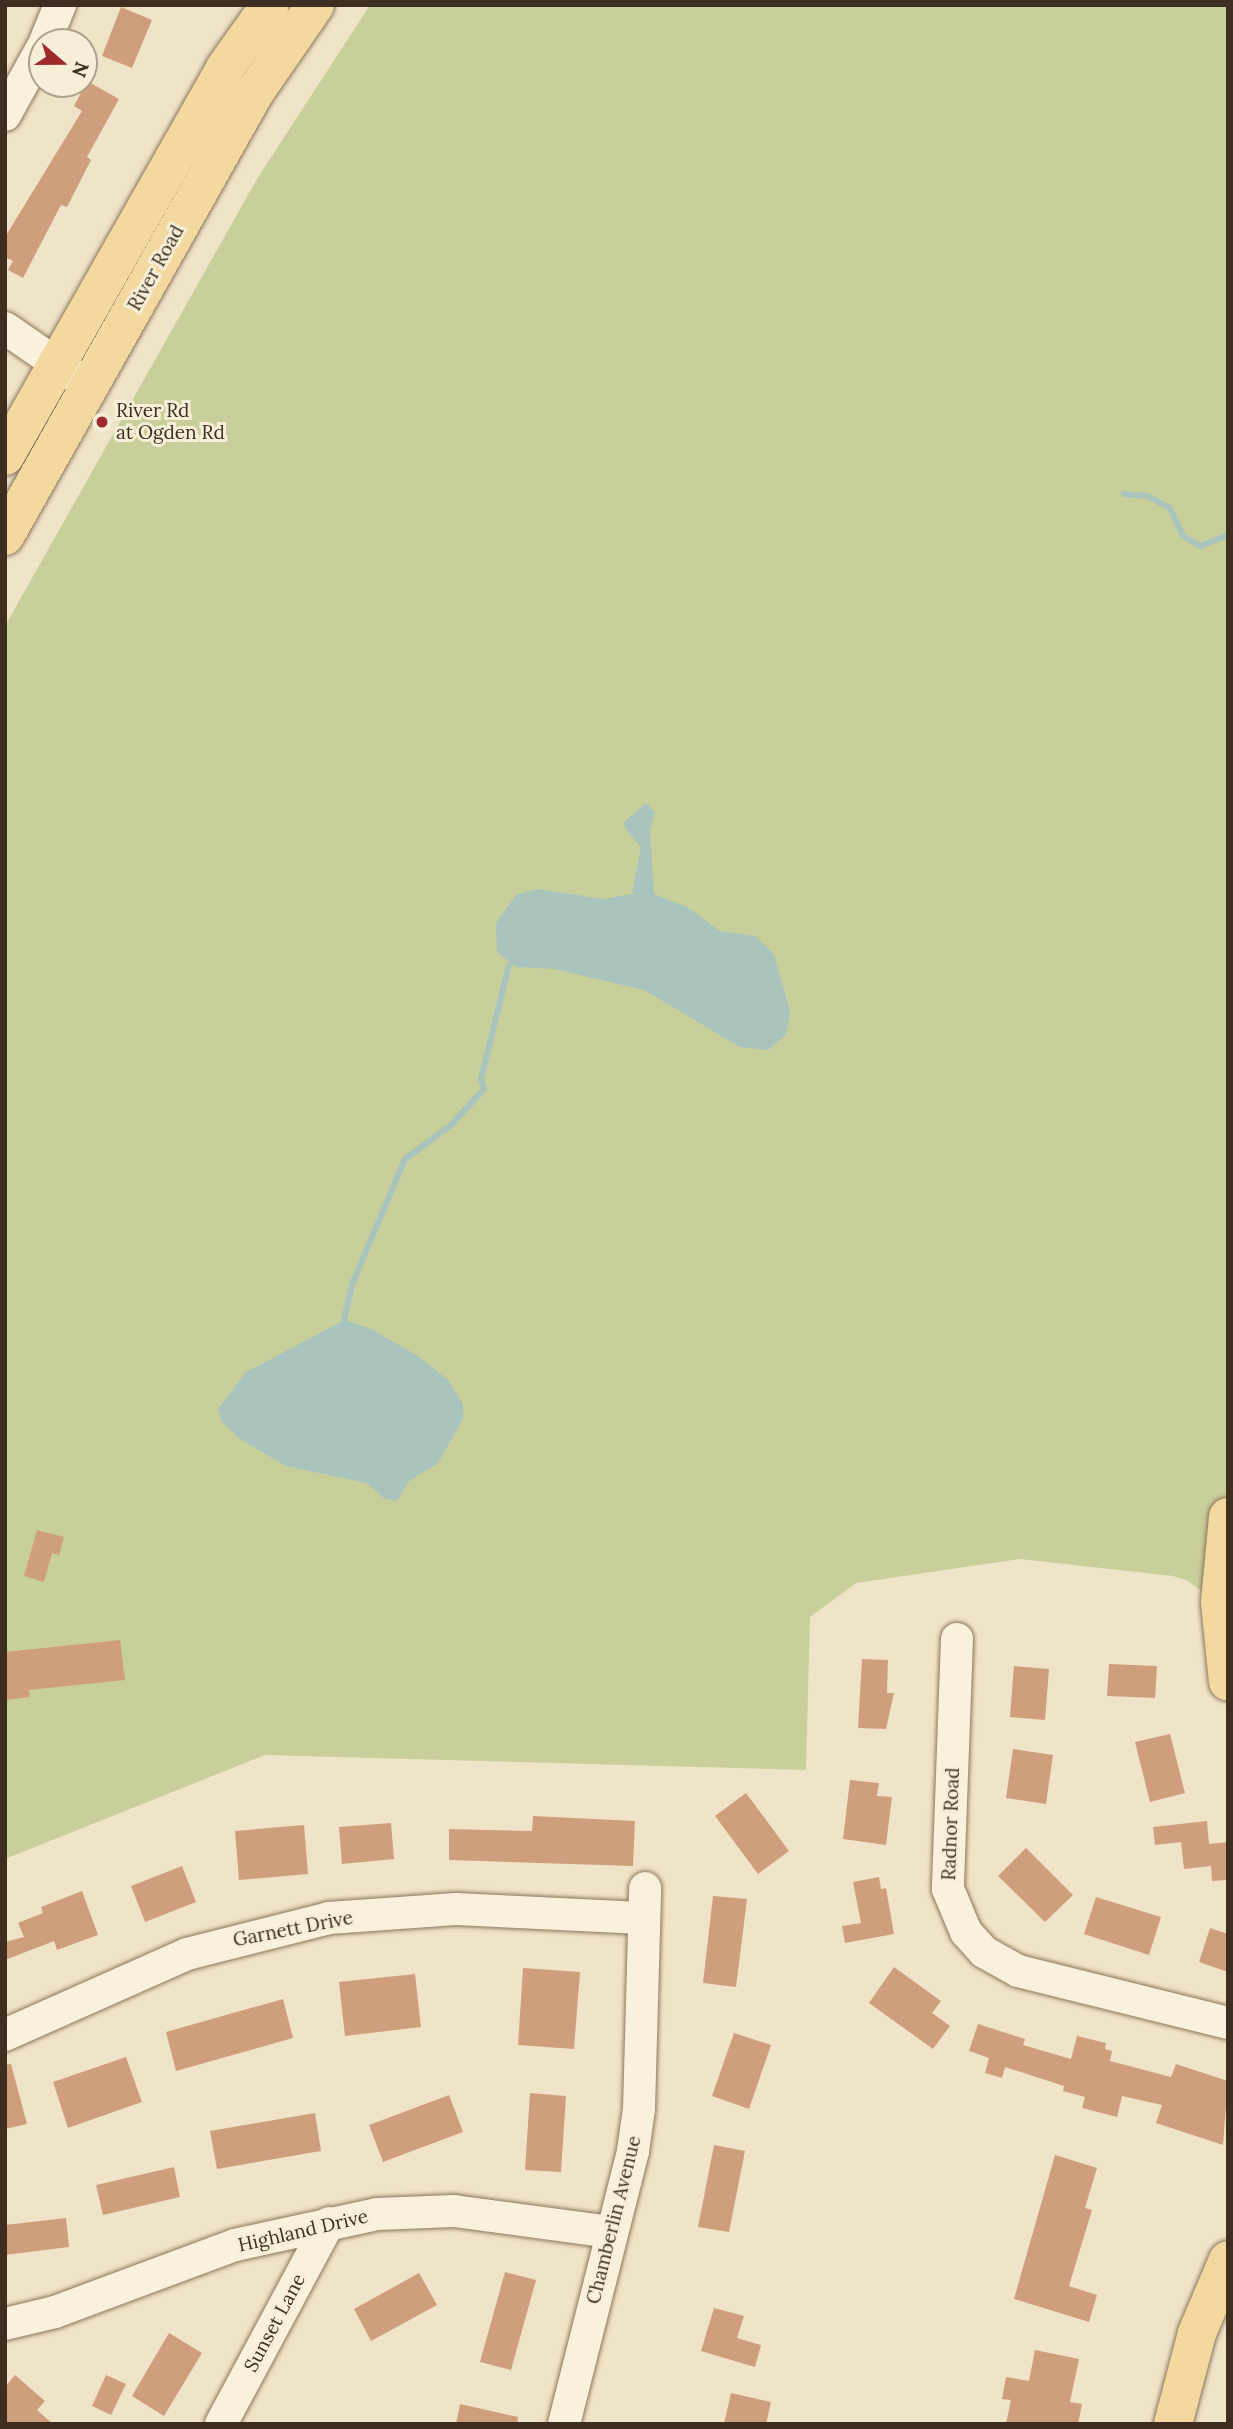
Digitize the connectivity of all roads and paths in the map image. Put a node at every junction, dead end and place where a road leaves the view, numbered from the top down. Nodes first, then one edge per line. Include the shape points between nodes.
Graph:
1 (60, 5) edge
2 (270, 5) edge
3 (315, 5) edge
4 (51, 28) edge
5 (28, 73) edge
6 (5, 115) edge
7 (5, 328) edge
8 (56, 363) junction
9 (89, 387) junction
10 (5, 456) edge
11 (5, 536) edge
12 (1228, 1517) edge
13 (957, 1639) dead end
14 (1228, 1682) edge
15 (644, 1903) joint
16 (1228, 2023) edge
17 (5, 2035) edge
18 (329, 2223) junction
19 (612, 2232) junction
20 (1228, 2260) edge
21 (5, 2324) edge
22 (221, 2424) edge
23 (564, 2424) edge
24 (1173, 2424) edge

1 - 4 street
2 - 8 main road, River Road via 225,68
3 - 9 main road, River Road via 255,92
5 - 6 street
7 - 8 street
8 - 9 street
8 - 10 main road, River Road
9 - 11 main road, River Road
12 - 14 main road via 1220,1602
13 - 16 street, Radnor Road via 948,1889 966,1932 984,1952 1018,1971
15 - 17 street, Garnett Drive via 329,1918 187,1954
15 - 19 street, Chamberlin Avenue via 639,2109
18 - 19 street, Highland Drive via 377,2214 454,2211
18 - 21 street, Highland Drive via 235,2245 55,2312
18 - 22 street, Sunset Lane
19 - 23 street, Chamberlin Avenue
20 - 24 main road via 1197,2333

